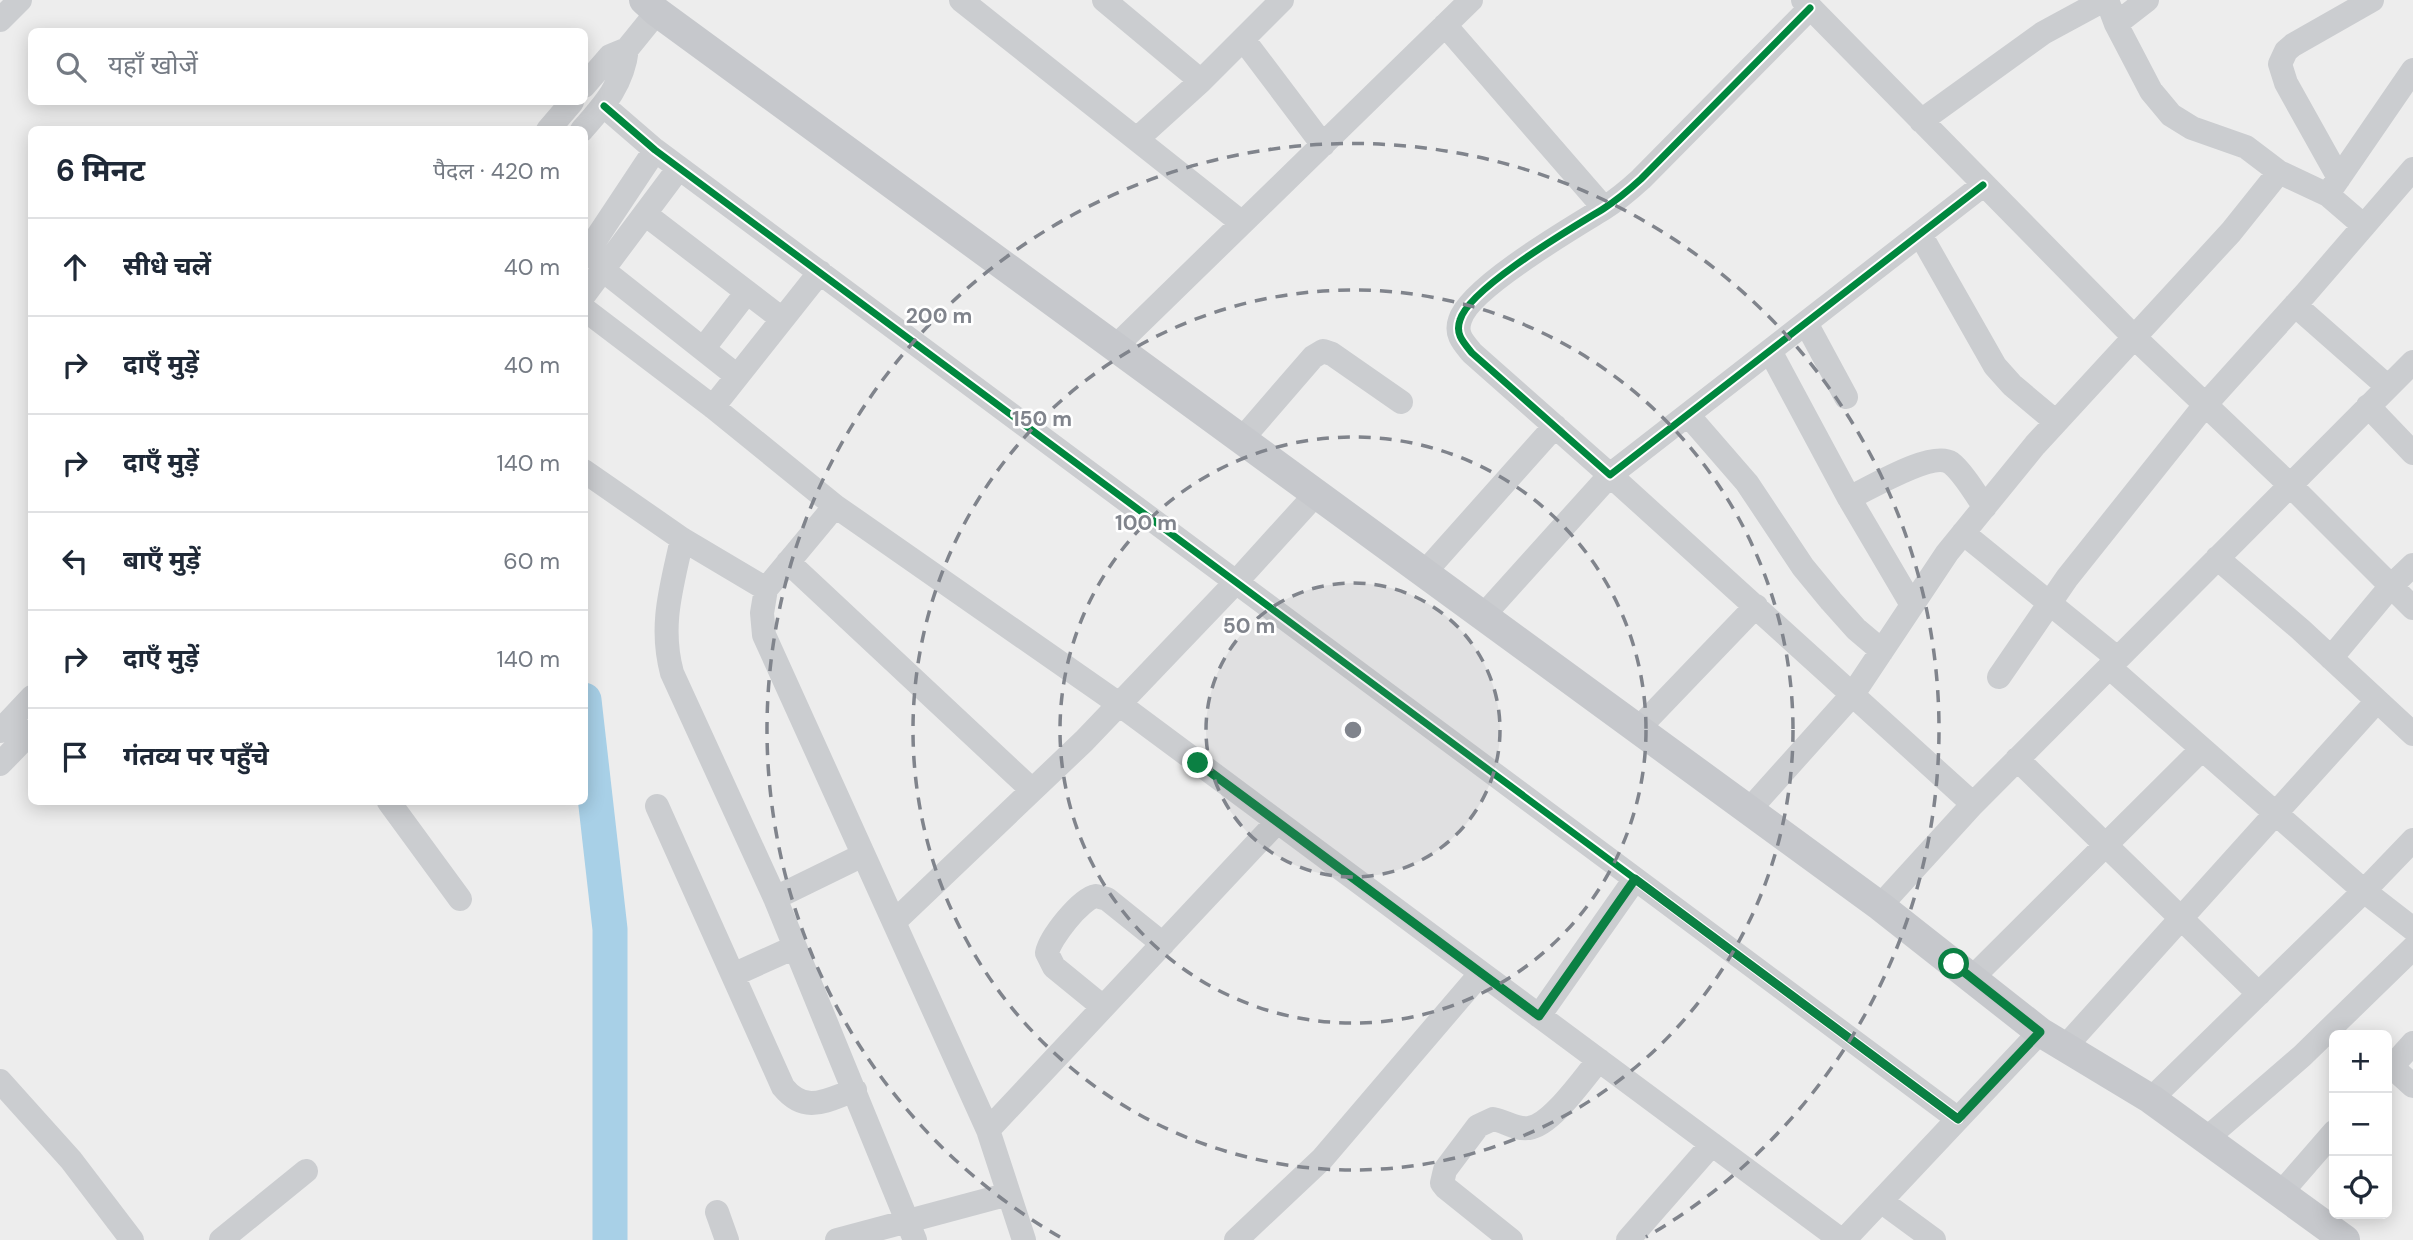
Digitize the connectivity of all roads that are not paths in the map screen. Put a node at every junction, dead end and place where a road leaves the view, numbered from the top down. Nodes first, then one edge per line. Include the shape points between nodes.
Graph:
1 (961, 0) edge
2 (1104, 0) edge
3 (1282, 0) edge
4 (1471, 0) edge
5 (2105, 0) edge
6 (2147, 0) edge
7 (2372, 0) edge
8 (1806, 4) edge
9 (650, 6) edge
10 (2116, 24) junction
11 (1445, 25) junction
12 (1243, 39) junction
13 (627, 49) junction
14 (2413, 70) edge
15 (588, 81) edge
16 (1200, 81) junction
17 (569, 105) edge
18 (604, 106) junction
19 (1921, 121) junction
20 (551, 126) edge
21 (586, 126) edge
22 (1137, 139) junction
23 (1323, 145) junction
24 (655, 150) junction
25 (679, 168) junction
26 (2413, 169) edge
27 (2279, 172) junction
28 (1983, 185) junction
29 (2333, 186) junction
30 (1604, 208) junction
31 (645, 214) junction
32 (1242, 223) junction
33 (2364, 226) junction
34 (1920, 234) junction
35 (594, 263) edge
36 (820, 272) junction
37 (588, 282) edge
38 (747, 292) junction
39 (2295, 305) junction
40 (588, 312) edge
41 (782, 319) junction
42 (1806, 323) junction
43 (2134, 337) junction
44 (1116, 346) junction
45 (703, 349) junction
46 (1770, 351) junction
47 (2413, 362) edge
48 (737, 376) junction
49 (2388, 387) junction
50 (1846, 397) dead end
51 (1401, 402) dead end
52 (2205, 405) junction
53 (2368, 406) junction
54 (713, 407) junction
55 (1688, 415) junction
56 (2056, 422) junction
57 (1555, 426) junction
58 (1242, 439) junction
59 (2413, 453) edge
60 (588, 474) edge
61 (1610, 475) junction
62 (2290, 485) junction
63 (1317, 494) junction
64 (1849, 498) junction
65 (835, 506) junction
66 (1984, 507) junction
67 (1963, 533) junction
68 (682, 539) junction
69 (2217, 558) junction
70 (788, 562) junction
71 (2413, 565) edge
72 (1424, 573) junction
73 (1237, 581) junction
74 (2391, 586) junction
75 (766, 589) junction
76 (2049, 604) junction
77 (1912, 605) junction
78 (1756, 606) junction
79 (2413, 608) edge
80 (1482, 617) junction
81 (1882, 651) junction
82 (2331, 659) junction
83 (2113, 662) junction
84 (1999, 677) dead end
85 (1853, 694) junction
86 (28, 701) edge
87 (2377, 701) junction
88 (1119, 704) junction
89 (1638, 729) junction
90 (0, 731) edge
91 (2413, 734) edge
92 (28, 735) edge
93 (2202, 748) junction
94 (2017, 759) junction
95 (0, 764) edge
96 (1032, 790) junction
97 (1973, 804) junction
98 (391, 805) edge
99 (657, 806) dead end
100 (1749, 810) junction
101 (2274, 812) junction
102 (1277, 822) junction
103 (2413, 840) edge
104 (2104, 846) junction
105 (863, 855) junction
106 (1635, 879) junction
107 (2364, 891) junction
108 (460, 898) dead end
109 (775, 898) junction
110 (1880, 906) junction
111 (2180, 918) junction
112 (894, 922) junction
113 (2413, 929) edge
114 (1163, 944) junction
115 (795, 947) junction
116 (2413, 948) edge
117 (1481, 972) junction
118 (733, 975) junction
119 (1972, 978) junction
120 (2259, 994) junction
121 (1104, 1007) junction
122 (1539, 1016) junction
123 (2053, 1039) junction
124 (2413, 1042) edge
125 (1599, 1060) junction
126 (2392, 1066) edge
127 (2392, 1072) edge
128 (0, 1082) edge
129 (2413, 1086) edge
130 (855, 1090) junction
131 (2151, 1099) junction
132 (1958, 1119) junction
133 (988, 1130) junction
134 (2329, 1138) edge
135 (2206, 1139) junction
136 (1712, 1144) junction
137 (306, 1171) dead end
138 (2281, 1193) junction
139 (1009, 1194) junction
140 (1881, 1201) junction
141 (717, 1212) dead end
142 (911, 1230) edge
143 (132, 1240) edge
144 (221, 1240) edge
145 (727, 1240) edge
146 (837, 1240) edge
147 (1024, 1240) edge
148 (1237, 1240) edge
149 (1511, 1240) edge
150 (1628, 1240) edge
151 (1842, 1240) edge
152 (1934, 1240) edge
153 (2345, 1240) edge

1 - 22 street
2 - 16 street
3 - 12 street
4 - 11 street
5 - 10 street
5 - 19 street via 2043,33
6 - 10 street
7 - 29 street via 2293,45 2280,64
8 - 19 street
8 - 30 street via 1641,179
9 - 13 street
9 - 44 main road
10 - 27 street via 2151,91 2171,115 2192,128 2246,147
11 - 23 street
11 - 30 street
12 - 16 street
12 - 23 street
13 - 15 street via 610,56
13 - 18 street via 625,70
14 - 29 street
16 - 22 street
17 - 20 street
18 - 21 street
18 - 24 street
19 - 28 street
22 - 32 street
23 - 32 street
24 - 25 street
24 - 35 street
25 - 31 street
25 - 36 street
26 - 33 street
27 - 29 street
27 - 43 street via 2231,232
28 - 34 street
28 - 43 street
29 - 33 street
30 - 57 street via 1474,298 1458,323 1458,335 1472,353
31 - 35 street
31 - 38 street
32 - 44 street
33 - 39 street
34 - 42 street
34 - 56 street via 1995,366
35 - 37 street
35 - 45 street
36 - 41 street
36 - 73 street
38 - 41 street
38 - 45 street
39 - 49 street
39 - 52 street
40 - 54 street
41 - 48 street
42 - 46 street
42 - 50 street
43 - 52 street
43 - 56 street
44 - 58 main road
45 - 48 street
46 - 55 street
46 - 64 street
47 - 49 street
48 - 54 street
49 - 53 street
51 - 58 street via 1323,351
52 - 62 street
52 - 76 street
53 - 59 street
53 - 62 street
54 - 65 street
55 - 61 street
55 - 81 street via 1747,483 1803,567 1856,629
56 - 66 street
57 - 61 street
57 - 72 street
58 - 63 main road
60 - 68 street
61 - 78 street
61 - 80 street
62 - 69 street
62 - 74 street
63 - 72 main road
63 - 73 street
64 - 66 street via 1937,459 1955,467
64 - 77 street
65 - 70 street
65 - 88 street
66 - 67 street
67 - 76 street
67 - 77 street
68 - 75 street
68 - 109 street via 666,617 667,655
69 - 82 street
69 - 83 street
70 - 75 street
70 - 96 street
71 - 74 street
72 - 80 main road
73 - 88 street
73 - 106 street
74 - 79 street
74 - 82 street
75 - 105 street via 764,635
76 - 83 street
76 - 84 street
77 - 81 street
78 - 85 street
78 - 89 street
80 - 89 main road
81 - 85 street
82 - 87 street
83 - 93 street
83 - 94 street
85 - 97 street
85 - 100 street
86 - 90 street
87 - 91 street
87 - 101 street
88 - 96 street
88 - 102 street
89 - 100 main road
92 - 95 street
93 - 101 street
93 - 104 street
94 - 97 street
94 - 104 street
96 - 112 street
97 - 110 street
98 - 108 street
99 - 118 street
100 - 110 main road
101 - 107 street
101 - 111 street
102 - 114 street
102 - 117 street
103 - 107 street
104 - 111 street
104 - 119 street
105 - 109 street
105 - 112 street
106 - 122 street
106 - 132 street
107 - 113 street
107 - 120 street
109 - 115 street
110 - 119 main road
111 - 120 street
111 - 123 street
112 - 133 street
114 - 121 street
114 - 121 street via 1107,899 1096,896 1085,901 1051,939 1047,953 1054,967
115 - 118 street
115 - 130 street
116 - 135 street via 2302,1056
117 - 122 street
117 - 148 street via 1321,1159
118 - 130 street via 790,1096 810,1105
119 - 123 main road
120 - 131 street
121 - 133 street
122 - 125 street
123 - 131 main road
123 - 132 street
124 - 126 street
125 - 136 street
125 - 149 street via 1550,1117 1530,1128 1486,1121 1445,1171 1442,1183 1446,1188
127 - 129 street
128 - 143 street via 71,1160
130 - 142 street
131 - 135 main road
132 - 140 street
133 - 139 street
134 - 138 street
135 - 138 main road
136 - 150 street
136 - 151 street
137 - 144 street
138 - 153 main road
139 - 142 street
139 - 147 street
140 - 151 street
140 - 152 street
141 - 145 street
142 - 146 street

